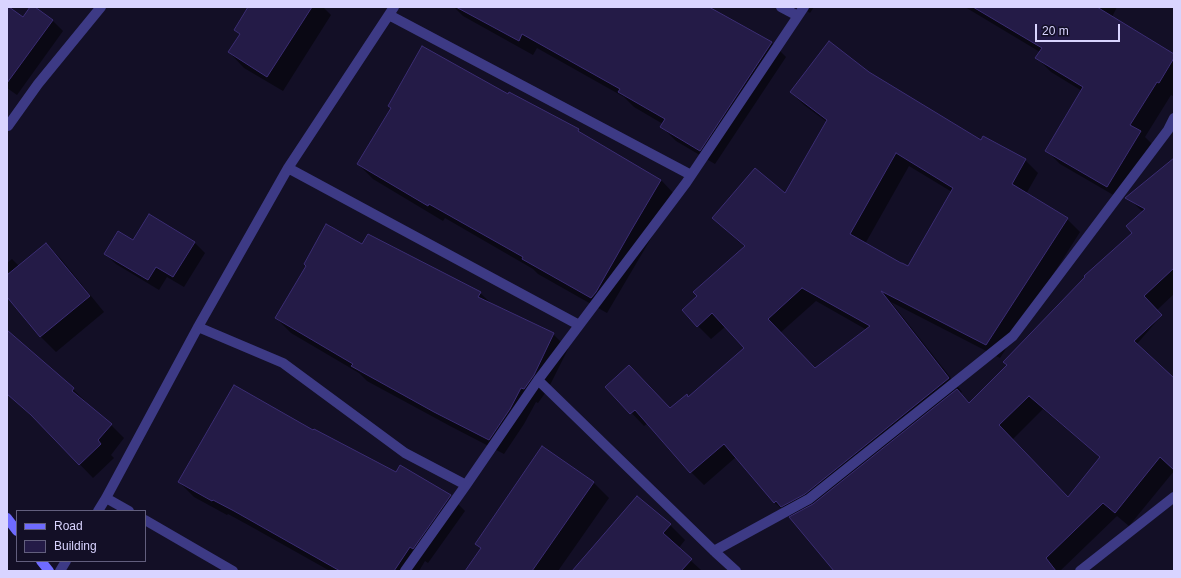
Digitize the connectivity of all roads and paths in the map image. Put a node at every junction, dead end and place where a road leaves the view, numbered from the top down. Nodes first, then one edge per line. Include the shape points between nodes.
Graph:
1 (100, 7) edge
2 (781, 7) edge
3 (804, 7) edge
4 (392, 11) edge
5 (798, 16) junction
6 (1174, 118) edge
7 (7, 126) edge
8 (288, 168) junction
9 (691, 175) junction
10 (579, 326) junction
11 (198, 327) junction
12 (538, 380) junction
13 (466, 485) junction
14 (1174, 497) edge
15 (106, 498) junction
16 (99, 510) edge
17 (126, 510) edge
18 (7, 518) edge
19 (146, 521) edge
20 (16, 530) edge
21 (714, 551) junction
22 (42, 562) edge
23 (65, 562) edge
24 (49, 571) edge
25 (60, 571) edge
26 (233, 571) edge
27 (405, 571) edge
28 (736, 571) edge
29 (1080, 571) edge

1 - 7 street
2 - 5 street
3 - 5 street
4 - 8 street
4 - 9 street
5 - 9 street
6 - 21 street via 1168,130 1013,336 809,498
8 - 10 street
8 - 11 street
9 - 10 street
10 - 12 street
11 - 13 street via 283,364 405,453
11 - 15 street
12 - 13 street
12 - 21 street
13 - 27 street
14 - 29 street
15 - 16 street
15 - 17 street
18 - 20 street
19 - 26 street
21 - 28 street
22 - 24 street
23 - 25 street

